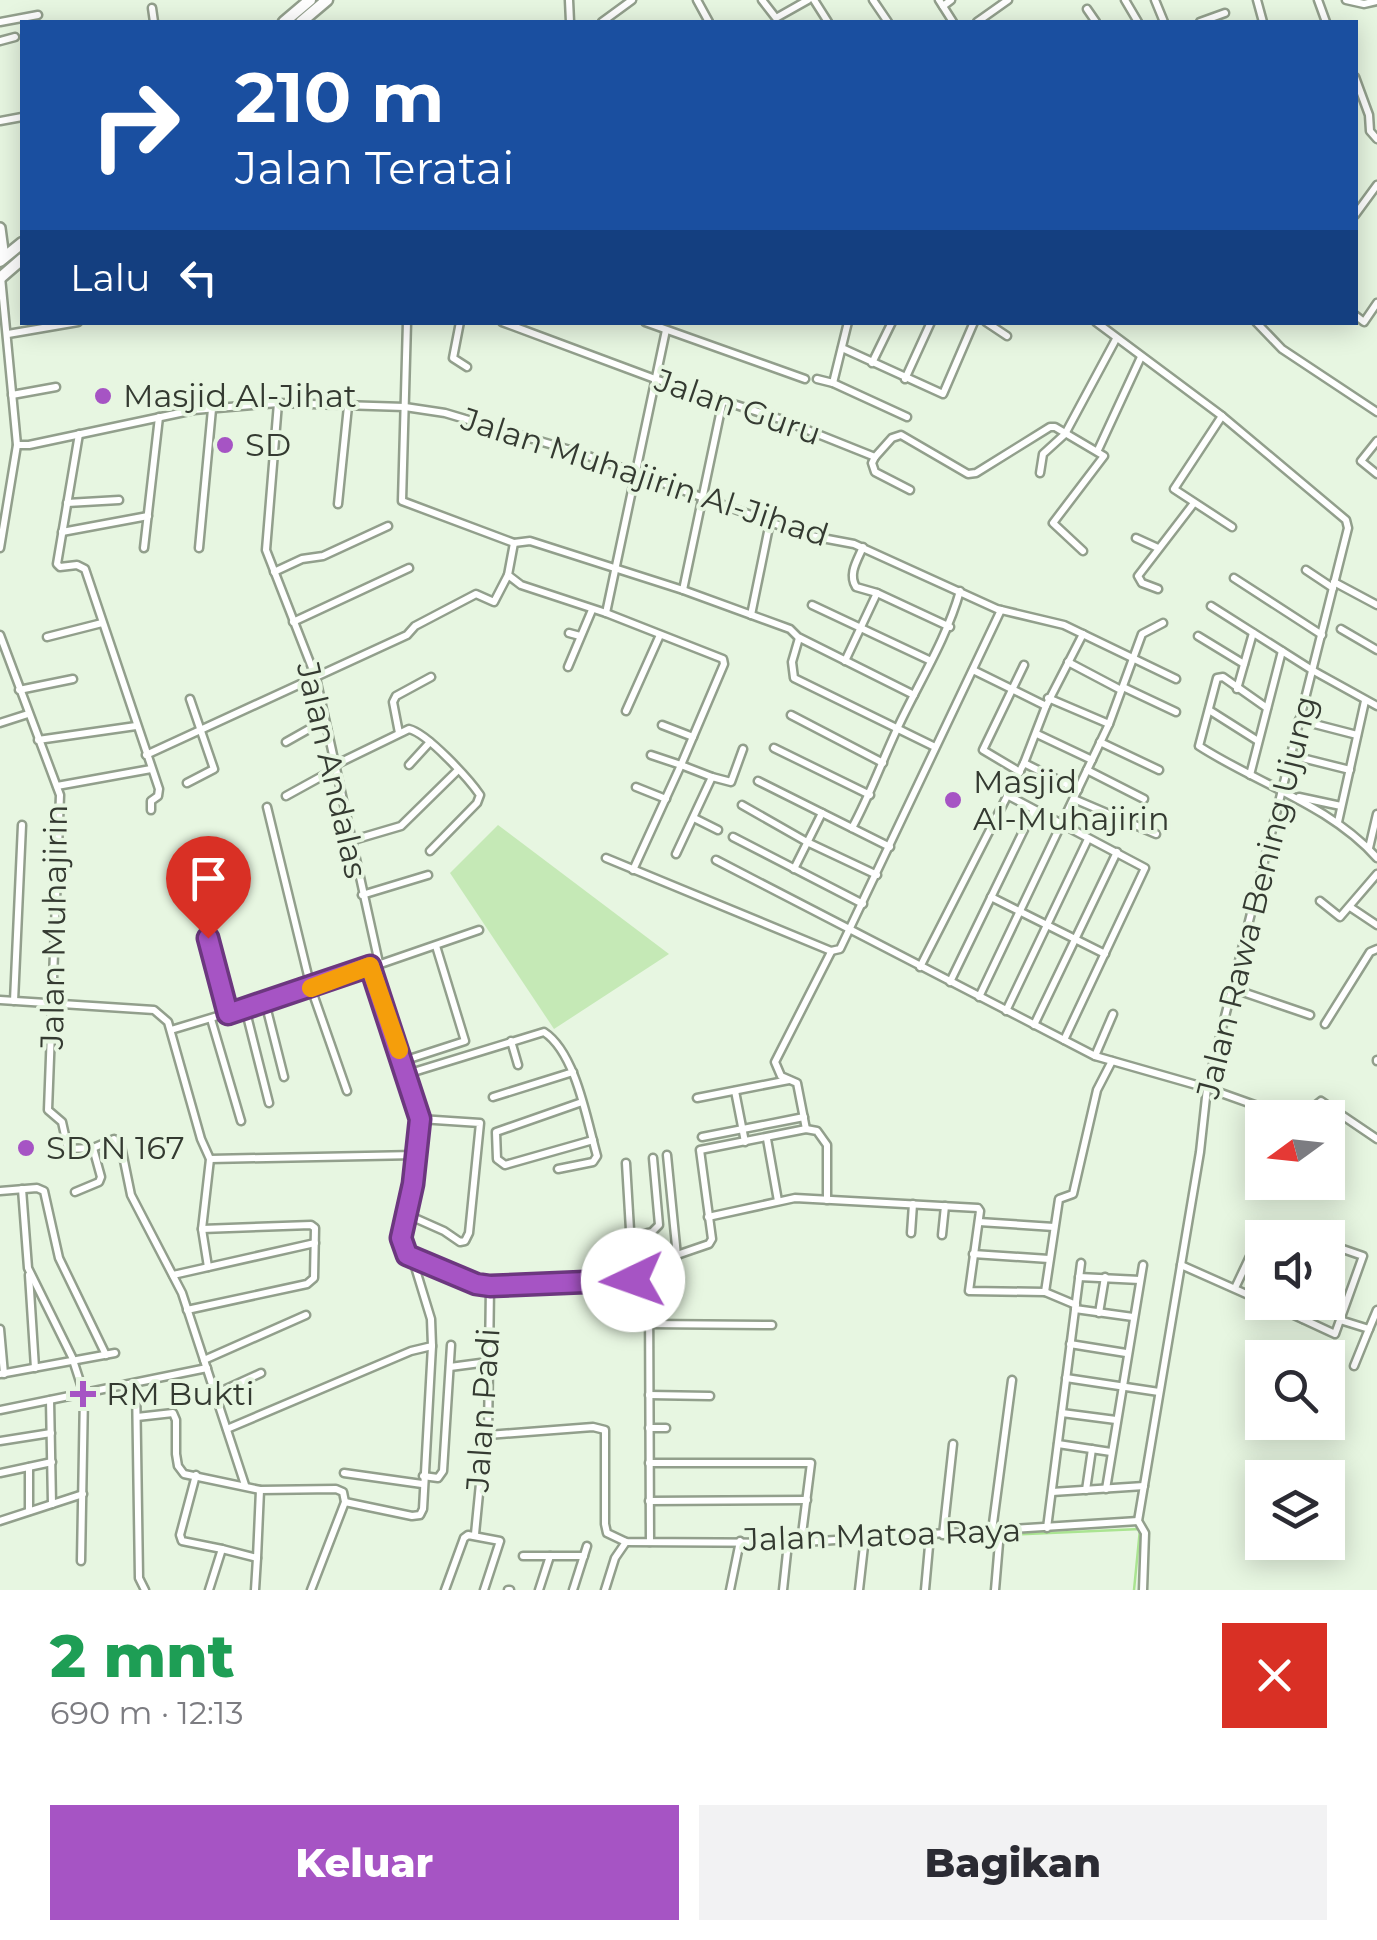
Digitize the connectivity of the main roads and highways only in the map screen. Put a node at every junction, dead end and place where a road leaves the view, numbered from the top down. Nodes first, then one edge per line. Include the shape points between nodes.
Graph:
1 (310, 0) edge
2 (327, 0) edge
3 (286, 20) edge
4 (303, 20) edge
5 (20, 260) edge
6 (1, 277) edge

1 - 3 main road
2 - 4 main road
5 - 6 main road

